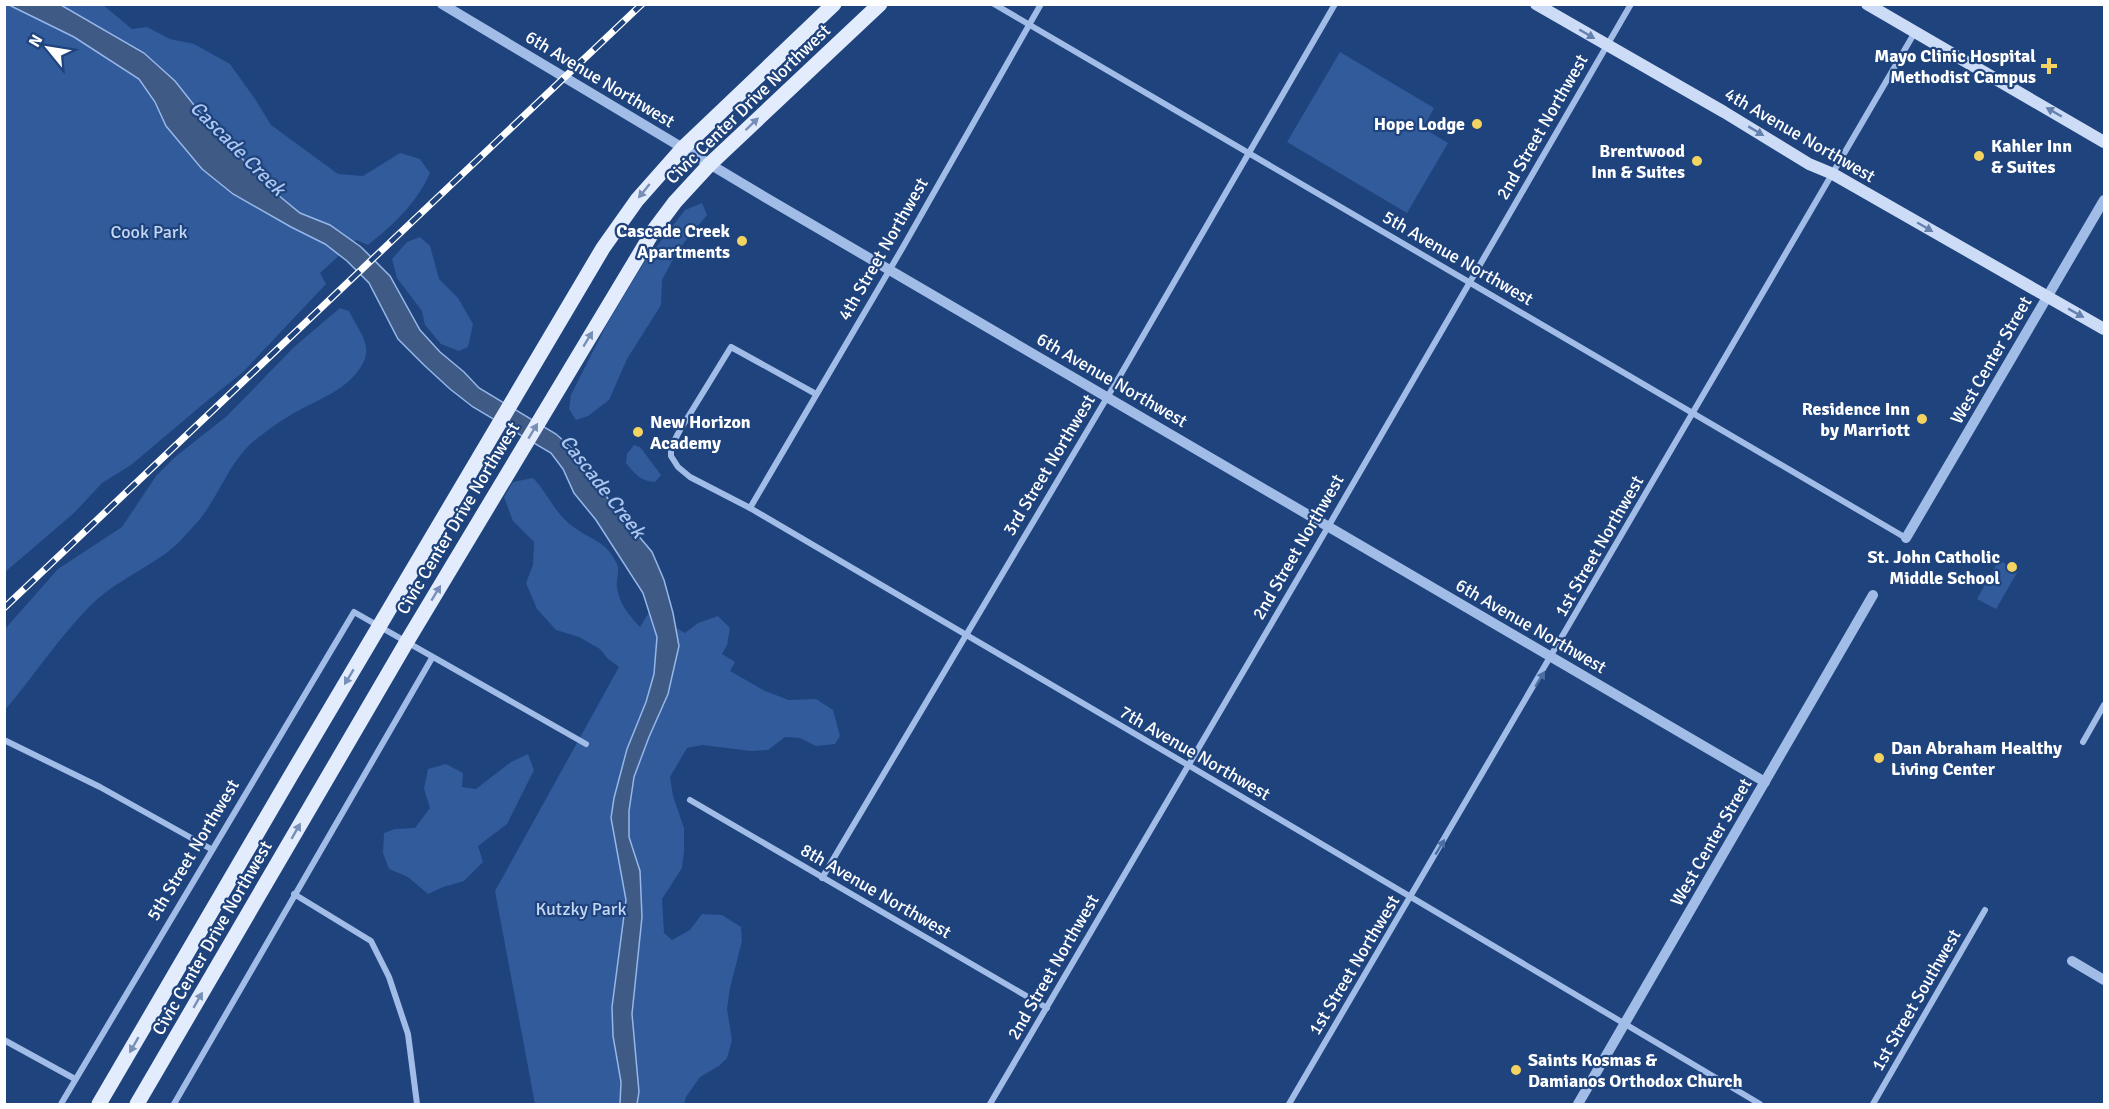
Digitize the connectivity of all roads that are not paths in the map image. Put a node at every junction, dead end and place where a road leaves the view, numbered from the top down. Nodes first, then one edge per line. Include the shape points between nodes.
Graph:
1 (442, 4) edge
2 (834, 4) edge
3 (880, 4) edge
4 (994, 4) edge
5 (1041, 4) edge
6 (1335, 4) edge
7 (1536, 4) edge
8 (1631, 4) edge
9 (1867, 4) edge
10 (1029, 25) junction
11 (1915, 32) junction
12 (1607, 45) junction
13 (2104, 142) edge
14 (683, 148) junction
15 (1250, 153) junction
16 (710, 164) junction
17 (1833, 174) junction
18 (2104, 200) edge
19 (890, 269) junction
20 (1470, 282) junction
21 (2047, 296) junction
22 (2104, 329) edge
23 (816, 393) junction
24 (1107, 396) junction
25 (1692, 413) junction
26 (750, 508) junction
27 (1328, 527) junction
28 (1906, 538) joint
29 (1873, 595) dead end
30 (379, 627) junction
31 (965, 635) junction
32 (406, 643) junction
33 (1553, 657) junction
34 (432, 658) junction
35 (2104, 705) edge
36 (4, 740) edge
37 (2083, 742) dead end
38 (586, 744) dead end
39 (1188, 765) junction
40 (1765, 782) junction
41 (690, 800) dead end
42 (211, 849) junction
43 (822, 878) junction
44 (294, 894) junction
45 (1411, 898) junction
46 (1985, 910) dead end
47 (2072, 961) dead end
48 (2104, 980) edge
49 (1047, 1008) junction
50 (1624, 1025) junction
51 (4, 1040) edge
52 (75, 1079) junction
53 (61, 1104) edge
54 (99, 1104) edge
55 (137, 1104) edge
56 (174, 1104) edge
57 (417, 1104) edge
58 (990, 1104) edge
59 (1289, 1104) edge
60 (1578, 1104) edge
61 (1760, 1104) edge
62 (1873, 1104) edge

1 - 14 street, 6th Avenue Northwest
2 - 14 main road, Civic Center Drive Northwest
16 -> 3 main road, Civic Center Drive Northwest
4 - 10 street, 5th Avenue Northwest
5 - 10 street, 4th Street Northwest
6 - 15 street, 3rd Street Northwest
7 -> 12 main road, 4th Avenue Northwest
8 - 12 street, 2nd Street Northwest
9 - 11 main road
10 - 15 street, 5th Avenue Northwest
10 - 19 street, 4th Street Northwest
13 -> 11 main road
11 - 17 street, 1st Street Northwest
12 -> 17 main road, 4th Avenue Northwest via 1809,164
12 - 20 street, 2nd Street Northwest
14 - 16 street, 6th Avenue Northwest
14 -> 30 main road, Civic Center Drive Northwest via 609,239
15 - 20 street, 5th Avenue Northwest
15 - 24 street, 3rd Street Northwest
16 - 19 street, 6th Avenue Northwest
32 -> 16 main road, Civic Center Drive Northwest via 654,230
17 -> 21 main road, 4th Avenue Northwest
17 - 25 street, 1st Street Northwest
18 - 21 street, West Center Street
19 - 23 street, 4th Street Northwest
19 - 24 street, 6th Avenue Northwest
20 - 25 street, 5th Avenue Northwest
20 - 27 street, 2nd Street Northwest
21 -> 22 main road, 4th Avenue Northwest
21 - 28 street, West Center Street
23 - 26 street, 4th Street Northwest
23 - 26 street, 7th Avenue Northwest via 731,347 680,430 671,447 678,467
24 - 27 street, 6th Avenue Northwest
24 - 31 street, 3rd Street Northwest
25 - 28 street, 5th Avenue Northwest
25 - 33 street, 1st Street Northwest
26 - 31 street, 7th Avenue Northwest
27 - 33 street, 6th Avenue Northwest
27 - 39 street, 2nd Street Northwest
29 - 40 street, West Center Street
30 - 32 street
30 - 42 street, 5th Street Northwest via 354,612
30 -> 54 main road, Civic Center Drive Northwest
31 - 39 street, 7th Avenue Northwest
31 - 43 street, 3rd Street Northwest
32 - 34 street
55 -> 32 main road, Civic Center Drive Northwest
33 - 40 street, 6th Avenue Northwest
45 -> 33 street, 1st Street Northwest
34 - 38 street
34 - 44 street
35 - 37 street
36 - 42 street
39 - 45 street, 7th Avenue Northwest
39 - 49 street, 2nd Street Northwest
40 - 50 street, West Center Street
41 - 43 street, 8th Avenue Northwest
42 - 52 street, 5th Street Northwest
43 - 49 street, 8th Avenue Northwest
44 - 56 street
44 - 57 street via 371,941 389,977 408,1034
45 - 50 street, 7th Avenue Northwest
45 - 59 street, 1st Street Northwest
46 - 62 street, 1st Street Southwest
47 - 48 street
49 - 58 street, 2nd Street Northwest
50 - 60 street, West Center Street
50 - 61 street, 7th Avenue Northwest
51 - 52 street
52 - 53 street, 5th Street Northwest

